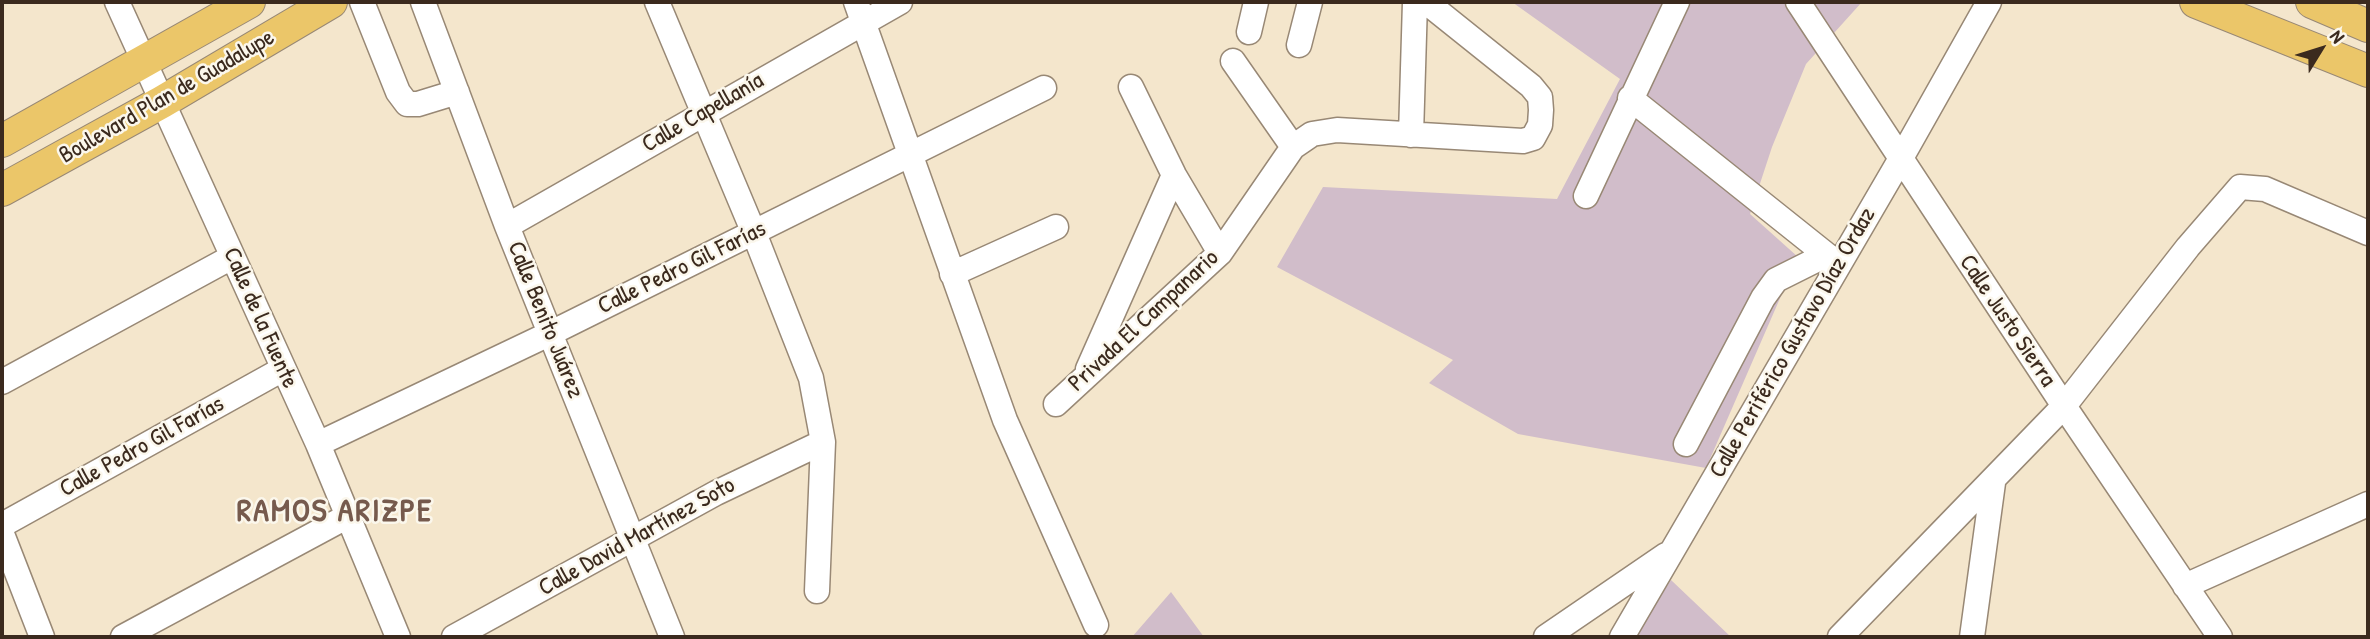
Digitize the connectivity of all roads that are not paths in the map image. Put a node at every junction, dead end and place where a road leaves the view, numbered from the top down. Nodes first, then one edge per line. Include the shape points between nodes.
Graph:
1 (117, 2) edge
2 (248, 2) edge
3 (331, 2) edge
4 (362, 2) edge
5 (423, 2) edge
6 (657, 2) edge
7 (900, 2) edge
8 (1256, 2) edge
9 (1310, 2) edge
10 (1415, 2) edge
11 (1426, 2) edge
12 (1677, 2) edge
13 (1798, 2) edge
14 (1989, 2) edge
15 (2196, 2) edge
16 (2312, 2) edge
17 (860, 12) edge
18 (2368, 26) edge
19 (1249, 32) dead end
20 (1299, 45) dead end
21 (1233, 61) dead end
22 (144, 62) junction
23 (2368, 71) edge
24 (1131, 87) dead end
25 (1044, 88) dead end
26 (457, 92) junction
27 (1630, 98) junction
28 (162, 102) junction
29 (703, 111) junction
30 (1411, 135) junction
31 (2, 141) edge
32 (1293, 147) junction
33 (910, 155) junction
34 (1900, 160) junction
35 (1174, 175) junction
36 (2, 190) edge
37 (1586, 196) dead end
38 (507, 226) junction
39 (1056, 227) dead end
40 (754, 233) junction
41 (2368, 233) edge
42 (1220, 253) junction
43 (233, 257) junction
44 (1832, 260) junction
45 (953, 274) junction
46 (551, 333) junction
47 (283, 369) junction
48 (1084, 378) junction
49 (2, 382) edge
50 (1056, 404) dead end
51 (2064, 407) junction
52 (822, 442) junction
53 (318, 444) junction
54 (1686, 444) dead end
55 (1993, 483) junction
56 (2368, 504) edge
57 (348, 516) junction
58 (2, 525) edge
59 (2, 534) edge
60 (633, 539) junction
61 (1673, 551) junction
62 (2185, 586) junction
63 (817, 591) dead end
64 (1096, 625) dead end
65 (42, 637) edge
66 (123, 637) edge
67 (398, 637) edge
68 (454, 637) edge
69 (672, 637) edge
70 (1546, 637) edge
71 (1622, 637) edge
72 (1840, 637) edge
73 (1972, 637) edge
74 (2220, 637) edge

1 - 22 street, Calle de la Fuente
2 - 22 main road, Boulevard Plan de Guadalupe
3 - 28 main road, Boulevard Plan de Guadalupe
4 - 26 street via 407,104
5 - 26 street, Calle Benito Juárez
6 - 29 street
7 - 17 street, Calle Capellanía
8 - 19 street
9 - 20 street
10 - 30 street
11 - 30 street, Privada El Campanario via 1531,86 1540,97 1540,125 1533,138 1523,141
12 - 27 street
13 - 34 street, Calle Justo Sierra
14 - 34 street, Calle Periférico Gustavo Díaz Ordaz
15 - 23 main road
16 - 18 main road
17 - 29 street, Calle Capellanía
17 - 33 street
21 - 32 street
22 - 28 street, Calle de la Fuente
22 - 31 main road, Boulevard Plan de Guadalupe
24 - 35 street
25 - 33 street, Calle Pedro Gil Farías
26 - 38 street, Calle Benito Juárez
27 - 37 street
27 - 44 street
28 - 36 main road, Boulevard Plan de Guadalupe
28 - 43 street, Calle de la Fuente
29 - 38 street, Calle Capellanía
29 - 40 street
30 - 32 street, Privada El Campanario via 1336,130 1312,134
32 - 42 street, Privada El Campanario
33 - 40 street, Calle Pedro Gil Farías
33 - 45 street
34 - 44 street, Calle Periférico Gustavo Díaz Ordaz
34 - 51 street, Calle Justo Sierra
35 - 42 street
35 - 48 street
38 - 46 street, Calle Benito Juárez
39 - 45 street
40 - 46 street, Calle Pedro Gil Farías
40 - 52 street via 811,378
41 - 51 street via 2265,189 2240,187
42 - 48 street, Privada El Campanario
43 - 47 street, Calle de la Fuente
43 - 49 street
44 - 54 street via 1776,280
44 - 61 street, Calle Periférico Gustavo Díaz Ordaz
45 - 64 street via 1005,420
46 - 53 street, Calle Pedro Gil Farías
46 - 60 street, Calle Benito Juárez
47 - 53 street, Calle de la Fuente
47 - 58 street, Calle Pedro Gil Farías
48 - 50 street, Privada El Campanario
51 - 55 street
51 - 62 street, Calle Justo Sierra
52 - 60 street, Calle David Martínez Soto
52 - 63 street
53 - 57 street, Calle de la Fuente
55 - 72 street
55 - 73 street
56 - 62 street
57 - 66 street
57 - 67 street, Calle de la Fuente
59 - 65 street
60 - 68 street, Calle David Martínez Soto
60 - 69 street, Calle Benito Juárez
61 - 70 street, Calle Periférico Gustavo Díaz Ordaz
61 - 71 street
62 - 74 street, Calle Justo Sierra

